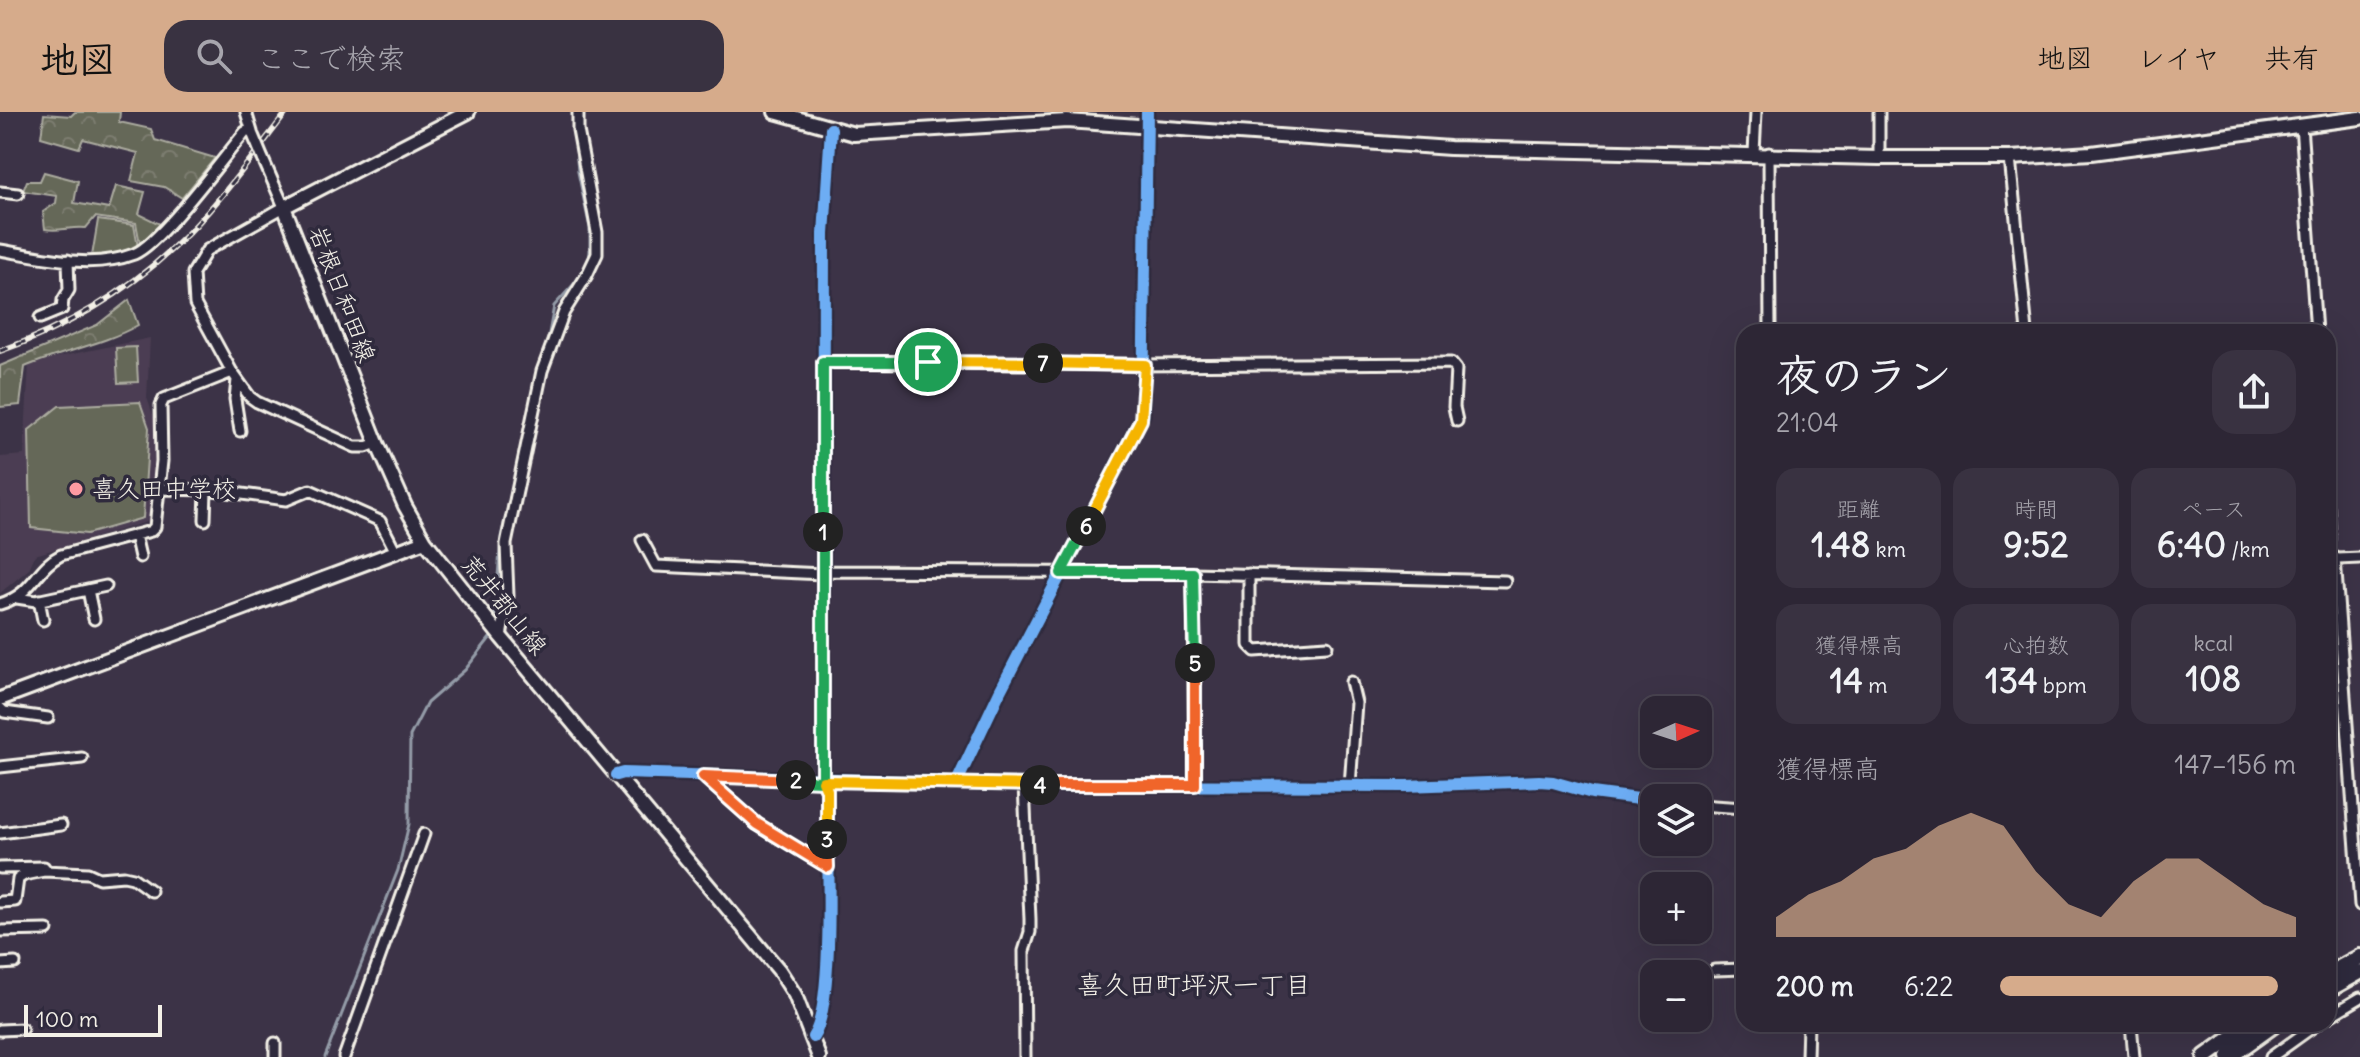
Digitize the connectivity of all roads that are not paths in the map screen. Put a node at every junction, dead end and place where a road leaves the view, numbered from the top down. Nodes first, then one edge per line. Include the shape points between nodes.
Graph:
1 (246, 112) edge
2 (468, 112) edge
3 (578, 112) edge
4 (775, 112) edge
5 (1147, 112) edge
6 (1756, 112) edge
7 (1879, 112) edge
8 (2356, 116) edge
9 (1088, 117) edge
10 (2301, 125) junction
11 (1148, 127) junction
12 (831, 129) junction
13 (252, 132) junction
14 (1754, 153) junction
15 (1769, 153) junction
16 (1879, 158) junction
17 (2010, 158) junction
18 (0, 192) edge
19 (18, 194) dead end
20 (284, 207) junction
21 (0, 250) edge
22 (68, 260) junction
23 (40, 318) dead end
24 (1770, 324) edge
25 (2026, 324) edge
26 (2315, 324) edge
27 (823, 362) junction
28 (1145, 365) junction
29 (235, 376) junction
30 (1457, 421) dead end
31 (240, 431) dead end
32 (377, 443) junction
33 (160, 489) junction
34 (206, 490) junction
35 (205, 520) dead end
36 (135, 535) junction
37 (642, 540) dead end
38 (425, 541) junction
39 (396, 552) junction
40 (2336, 556) edge
41 (140, 557) dead end
42 (2360, 558) edge
43 (823, 573) junction
44 (1061, 573) junction
45 (1193, 573) junction
46 (1249, 574) junction
47 (1505, 581) dead end
48 (106, 586) dead end
49 (88, 590) junction
50 (17, 598) junction
51 (39, 600) junction
52 (0, 604) edge
53 (2336, 606) edge
54 (94, 619) dead end
55 (43, 620) dead end
56 (501, 637) junction
57 (1327, 646) dead end
58 (1351, 682) dead end
59 (0, 699) edge
60 (0, 708) edge
61 (48, 718) dead end
62 (82, 758) dead end
63 (0, 767) edge
64 (616, 775) junction
65 (703, 776) junction
66 (823, 781) junction
67 (956, 784) junction
68 (1024, 785) junction
69 (1195, 785) junction
70 (1350, 786) junction
71 (1640, 799) edge
72 (1712, 806) edge
73 (1736, 807) edge
74 (61, 825) dead end
75 (0, 833) edge
76 (424, 834) dead end
77 (47, 866) dead end
78 (828, 867) junction
79 (0, 868) edge
80 (151, 891) dead end
81 (0, 902) edge
82 (2360, 905) edge
83 (47, 930) dead end
84 (0, 931) edge
85 (2360, 957) edge
86 (15, 963) dead end
87 (0, 964) edge
88 (1736, 969) edge
89 (1714, 970) dead end
90 (2336, 970) edge
91 (2360, 972) edge
92 (2336, 986) edge
93 (2360, 998) edge
94 (2336, 1012) edge
95 (22, 1029) dead end
96 (0, 1030) edge
97 (1808, 1032) edge
98 (2132, 1032) edge
99 (2240, 1032) edge
100 (2264, 1032) edge
101 (2306, 1032) edge
102 (813, 1037) junction
103 (275, 1043) dead end
104 (275, 1057) edge
105 (344, 1057) edge
106 (819, 1057) edge
107 (1025, 1057) edge
108 (1807, 1057) edge
109 (2134, 1057) edge
110 (2205, 1057) edge
111 (2229, 1057) edge
112 (2271, 1057) edge

1 - 13 street
2 - 20 main road, 岩根日和田線
3 - 56 street via 597,254 564,312 542,371 506,544 508,596
4 - 12 main road
5 - 11 street
6 - 14 street
7 - 16 street
8 - 10 main road
9 - 11 main road
9 - 12 main road via 854,134
10 - 17 main road via 2091,153
10 - 26 street
11 - 14 main road via 1450,148
11 - 28 street
12 - 27 street
13 - 20 street, bridge
13 - 22 street via 245,132 160,233 136,253
14 - 15 main road
15 - 16 main road
15 - 24 street
16 - 17 main road
17 - 25 street
18 - 19 street
20 - 29 street via 213,245 193,273 198,311
20 - 32 main road, 岩根日和田線
21 - 22 street
22 - 23 street via 69,290 62,309
27 - 28 street
27 - 43 street
28 - 30 street via 1451,363 1456,369
28 - 44 street via 1141,420
29 - 31 street
29 - 32 street via 257,402 347,444
29 - 33 street via 164,399
32 - 38 main road, 岩根日和田線
33 - 34 street
33 - 36 street via 155,527
34 - 35 street
34 - 39 street via 286,500 310,490 380,521
36 - 41 street
36 - 50 street via 51,560
37 - 43 street via 656,566
38 - 39 main road
38 - 56 main road, 荒井郡山線
39 - 59 main road
40 - 42 street
43 - 44 street
43 - 66 street
44 - 45 street
44 - 67 street
45 - 46 street
45 - 69 street
46 - 47 street
46 - 57 street via 1249,645 1255,651
48 - 49 street
49 - 51 street
49 - 54 street
50 - 51 street
50 - 52 street
51 - 55 street
53 - 82 street
56 - 64 main road, 荒井郡山線
58 - 70 street via 1356,703
60 - 61 street
62 - 63 street
64 - 65 street
64 - 102 main road, 荒井郡山線 via 779,970
65 - 66 street
65 - 78 street via 757,824
66 - 67 street
66 - 78 street
67 - 68 street
68 - 69 street
68 - 107 street via 1030,919 1024,951
69 - 70 street
70 - 71 street via 1539,781
72 - 73 street
74 - 75 street
76 - 105 street
77 - 79 street
78 - 102 street via 825,995
80 - 81 street via 133,878 44,871 18,879 15,901
83 - 84 street
85 - 90 highway
86 - 87 street
88 - 89 street
91 - 92 highway
93 - 94 street
95 - 96 street
97 - 108 street
98 - 109 street
99 - 110 highway
100 - 111 highway
101 - 112 street
102 - 106 main road, 荒井郡山線
103 - 104 street

